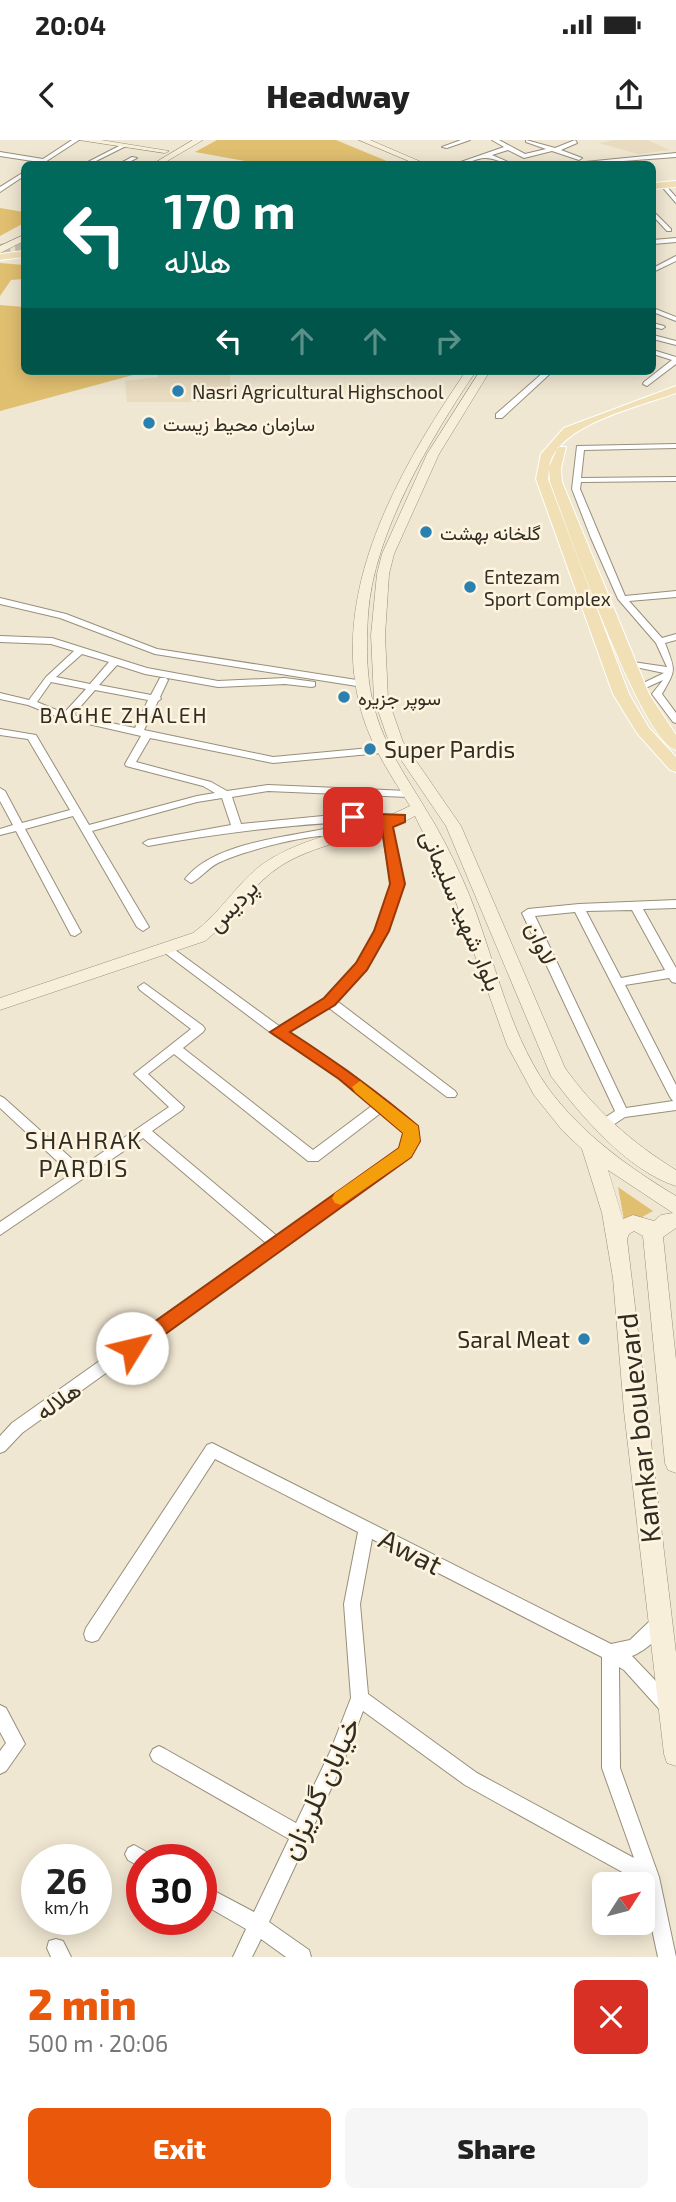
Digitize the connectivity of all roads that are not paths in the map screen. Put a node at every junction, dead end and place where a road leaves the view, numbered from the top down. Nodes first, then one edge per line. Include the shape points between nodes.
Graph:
1 (76, 140) edge
2 (83, 140) edge
3 (200, 140) edge
4 (350, 140) edge
5 (363, 140) edge
6 (467, 140) edge
7 (495, 140) edge
8 (184, 141) edge
9 (528, 141) edge
10 (575, 142) dead end
11 (123, 146) junction
12 (445, 147) dead end
13 (136, 148) junction
14 (508, 148) junction
15 (554, 150) junction
16 (165, 151) junction
17 (0, 154) edge
18 (486, 155) junction
19 (676, 155) edge
20 (134, 158) dead end
21 (579, 158) dead end
22 (37, 161) edge
23 (44, 161) edge
24 (93, 161) edge
25 (128, 161) edge
26 (143, 161) edge
27 (149, 161) edge
28 (162, 161) edge
29 (401, 161) edge
30 (415, 161) edge
31 (467, 161) edge
32 (502, 161) edge
33 (604, 161) edge
34 (21, 176) edge
35 (0, 180) edge
36 (12, 183) junction
37 (21, 184) edge
38 (673, 188) edge
39 (0, 190) edge
40 (676, 201) edge
41 (656, 216) edge
42 (669, 230) dead end
43 (21, 232) edge
44 (21, 240) edge
45 (675, 241) edge
46 (0, 243) edge
47 (656, 243) edge
48 (0, 250) edge
49 (21, 254) edge
50 (0, 257) edge
51 (676, 258) edge
52 (656, 261) edge
53 (666, 263) junction
54 (676, 267) edge
55 (656, 268) edge
56 (656, 311) edge
57 (676, 320) edge
58 (656, 326) edge
59 (662, 327) dead end
60 (656, 338) edge
61 (676, 343) edge
62 (656, 353) edge
63 (676, 359) edge
64 (468, 375) edge
65 (482, 375) edge
66 (545, 375) edge
67 (647, 384) dead end
68 (675, 393) edge
69 (499, 416) dead end
70 (676, 446) edge
71 (676, 479) edge
72 (576, 480) junction
73 (413, 484) junction
74 (676, 594) edge
75 (622, 599) junction
76 (0, 601) edge
77 (676, 638) edge
78 (0, 639) edge
79 (660, 642) junction
80 (80, 650) junction
81 (115, 662) junction
82 (629, 663) junction
83 (675, 672) edge
84 (49, 679) junction
85 (334, 679) junction
86 (163, 680) dead end
87 (363, 684) junction
88 (92, 688) junction
89 (638, 688) junction
90 (0, 696) edge
91 (31, 703) junction
92 (154, 703) junction
93 (67, 716) junction
94 (676, 720) edge
95 (0, 732) edge
96 (143, 734) junction
97 (676, 744) edge
98 (381, 750) junction
99 (676, 767) edge
100 (0, 791) edge
101 (408, 794) junction
102 (226, 795) junction
103 (418, 808) junction
104 (75, 811) junction
105 (393, 822) junction
106 (21, 826) junction
107 (237, 826) junction
108 (86, 829) junction
109 (0, 832) edge
110 (336, 837) junction
111 (148, 843) dead end
112 (191, 879) dead end
113 (676, 904) edge
114 (636, 906) junction
115 (579, 908) junction
116 (143, 928) dead end
117 (75, 932) dead end
118 (503, 942) junction
119 (480, 945) junction
120 (167, 950) junction
121 (512, 961) junction
122 (485, 965) junction
123 (674, 976) edge
124 (619, 982) junction
125 (145, 987) dead end
126 (330, 1002) junction
127 (0, 1004) edge
128 (278, 1032) junction
129 (175, 1048) junction
130 (451, 1094) dead end
131 (676, 1097) edge
132 (0, 1101) edge
133 (382, 1105) junction
134 (676, 1105) edge
135 (622, 1113) junction
136 (602, 1126) junction
137 (142, 1131) junction
138 (590, 1146) junction
139 (80, 1174) junction
140 (676, 1179) edge
141 (676, 1206) edge
142 (676, 1220) edge
143 (0, 1229) edge
144 (653, 1234) junction
145 (618, 1237) junction
146 (277, 1244) junction
147 (0, 1446) edge
148 (676, 1464) edge
149 (366, 1529) junction
150 (661, 1622) junction
151 (92, 1634) dead end
152 (610, 1652) junction
153 (360, 1698) junction
154 (671, 1710) junction
155 (0, 1714) edge
156 (0, 1724) edge
157 (16, 1744) junction
158 (676, 1754) edge
159 (159, 1755) dead end
160 (0, 1765) edge
161 (299, 1835) junction
162 (641, 1872) edge
163 (648, 1872) edge
164 (655, 1901) edge
165 (217, 1902) edge
166 (256, 1924) junction
167 (242, 1957) edge
168 (302, 1957) edge
169 (667, 1957) edge

1 - 23 street
2 - 11 main road
3 - 28 main road
4 - 29 main road
5 - 30 main road
6 - 12 street
7 - 14 street
8 - 13 main road
8 - 16 main road
9 - 15 street
10 - 15 street
11 - 13 main road
11 - 24 street
13 - 16 main road
13 - 26 main road
14 - 15 street via 524,156
14 - 18 street
15 - 21 street
16 - 27 main road
17 - 22 street
18 - 31 street
18 - 32 street
19 - 33 street
20 - 25 street
34 - 36 street
35 - 36 street
36 - 37 street
36 - 39 street
38 - 40 street
41 - 42 street
43 - 46 main road
44 - 48 main road
45 - 47 street
49 - 50 main road
51 - 53 street
52 - 53 street
53 - 54 street
53 - 55 street
56 - 57 street
58 - 59 street
60 - 61 street
62 - 63 street
63 - 67 street
64 - 73 main road, بلوار شهید سلیمانی via 447,405
65 - 73 main road, بلوار شهید سلیمانی
66 - 69 street
68 - 82 main road via 587,431 561,452 555,468 556,482
68 - 99 main road via 576,426 548,450 541,464 542,478 621,694 643,730
70 - 72 street via 580,448
71 - 72 street
72 - 75 street
73 - 87 main road, بلوار شهید سلیمانی via 372,555 364,586
73 - 118 main road, بلوار شهید سلیمانی via 383,574 378,635 381,699 396,742 453,826
74 - 75 street
75 - 79 street
76 - 85 street via 63,616 155,651
77 - 79 street
78 - 80 street via 52,641
79 - 83 street
80 - 81 street
80 - 84 street
81 - 85 street via 218,684 285,681 318,685
81 - 88 street
82 - 83 street
82 - 89 main road
83 - 89 street
83 - 94 street via 657,694
84 - 88 street
84 - 91 street
85 - 87 street
86 - 92 street
87 - 98 main road, بلوار شهید سلیمانی
88 - 92 street
88 - 93 street
89 - 97 main road
90 - 91 street
91 - 93 street
92 - 96 street
93 - 96 street
95 - 104 street via 32,737
96 - 98 street via 273,760
96 - 102 street via 131,765 207,784
98 - 101 main road, بلوار شهید سلیمانی
100 - 106 street
101 - 102 street via 268,788
101 - 103 main road, بلوار شهید سلیمانی
102 - 107 street
102 - 108 street
103 - 105 main road, پردیس
103 - 119 main road, بلوار شهید سلیمانی via 461,894
104 - 106 street
104 - 108 street
105 - 107 street via 328,817
105 - 110 main road, پردیس
105 - 126 street via 397,884 382,931
106 - 109 street
106 - 117 street
107 - 111 street
108 - 116 street
110 - 112 street via 324,832 233,854 197,868
110 - 120 main road, پردیس via 273,864 216,925
113 - 114 street
114 - 115 street
114 - 123 street
115 - 124 street, لاوان
115 - 135 street, لاوان via 528,913
118 - 119 main road
118 - 121 main road, بلوار شهید سلیمانی
119 - 122 main road, بلوار شهید سلیمانی
120 - 127 main road, پردیس
120 - 128 street, هلاله
121 - 122 main road
121 - 136 main road, بلوار شهید سلیمانی via 557,1071
122 - 138 main road, بلوار شهید سلیمانی via 538,1088
123 - 124 street
124 - 131 street, لاوان
125 - 129 street via 199,1030
126 - 128 street
126 - 130 street
128 - 133 street, هلاله via 344,1074
129 - 133 street via 313,1157
129 - 137 street via 140,1074 178,1107
132 - 139 street
133 - 146 street, هلاله via 412,1130 405,1153
134 - 135 street
135 - 136 street
136 - 140 main road, بلوار شهید سلیمانی via 640,1158
137 - 139 street
137 - 146 street
138 - 141 main road, بلوار شهید سلیمانی
138 - 145 main road, Kamkar boulevard
139 - 143 street
142 - 144 main road
144 - 145 main road via 648,1227 633,1223 620,1229
144 - 148 main road, Kamkar boulevard
145 - 150 main road, Kamkar boulevard
146 - 147 street, هلاله via 17,1428
149 - 151 street, Awat via 212,1450
149 - 152 street, Awat
149 - 153 street, خیابان گلریزان via 352,1604
150 - 152 street via 634,1647
150 - 154 main road, Kamkar boulevard
152 - 154 street, Awat via 630,1664
152 - 163 street via 611,1768
153 - 161 street, خیابان گلریزان
153 - 162 street via 471,1779
154 - 158 main road, Kamkar boulevard
155 - 157 street
156 - 157 street
157 - 160 street
159 - 161 street
161 - 166 street, خیابان گلریزان
164 - 169 street
165 - 166 street
166 - 167 street, خیابان گلریزان
166 - 168 street

